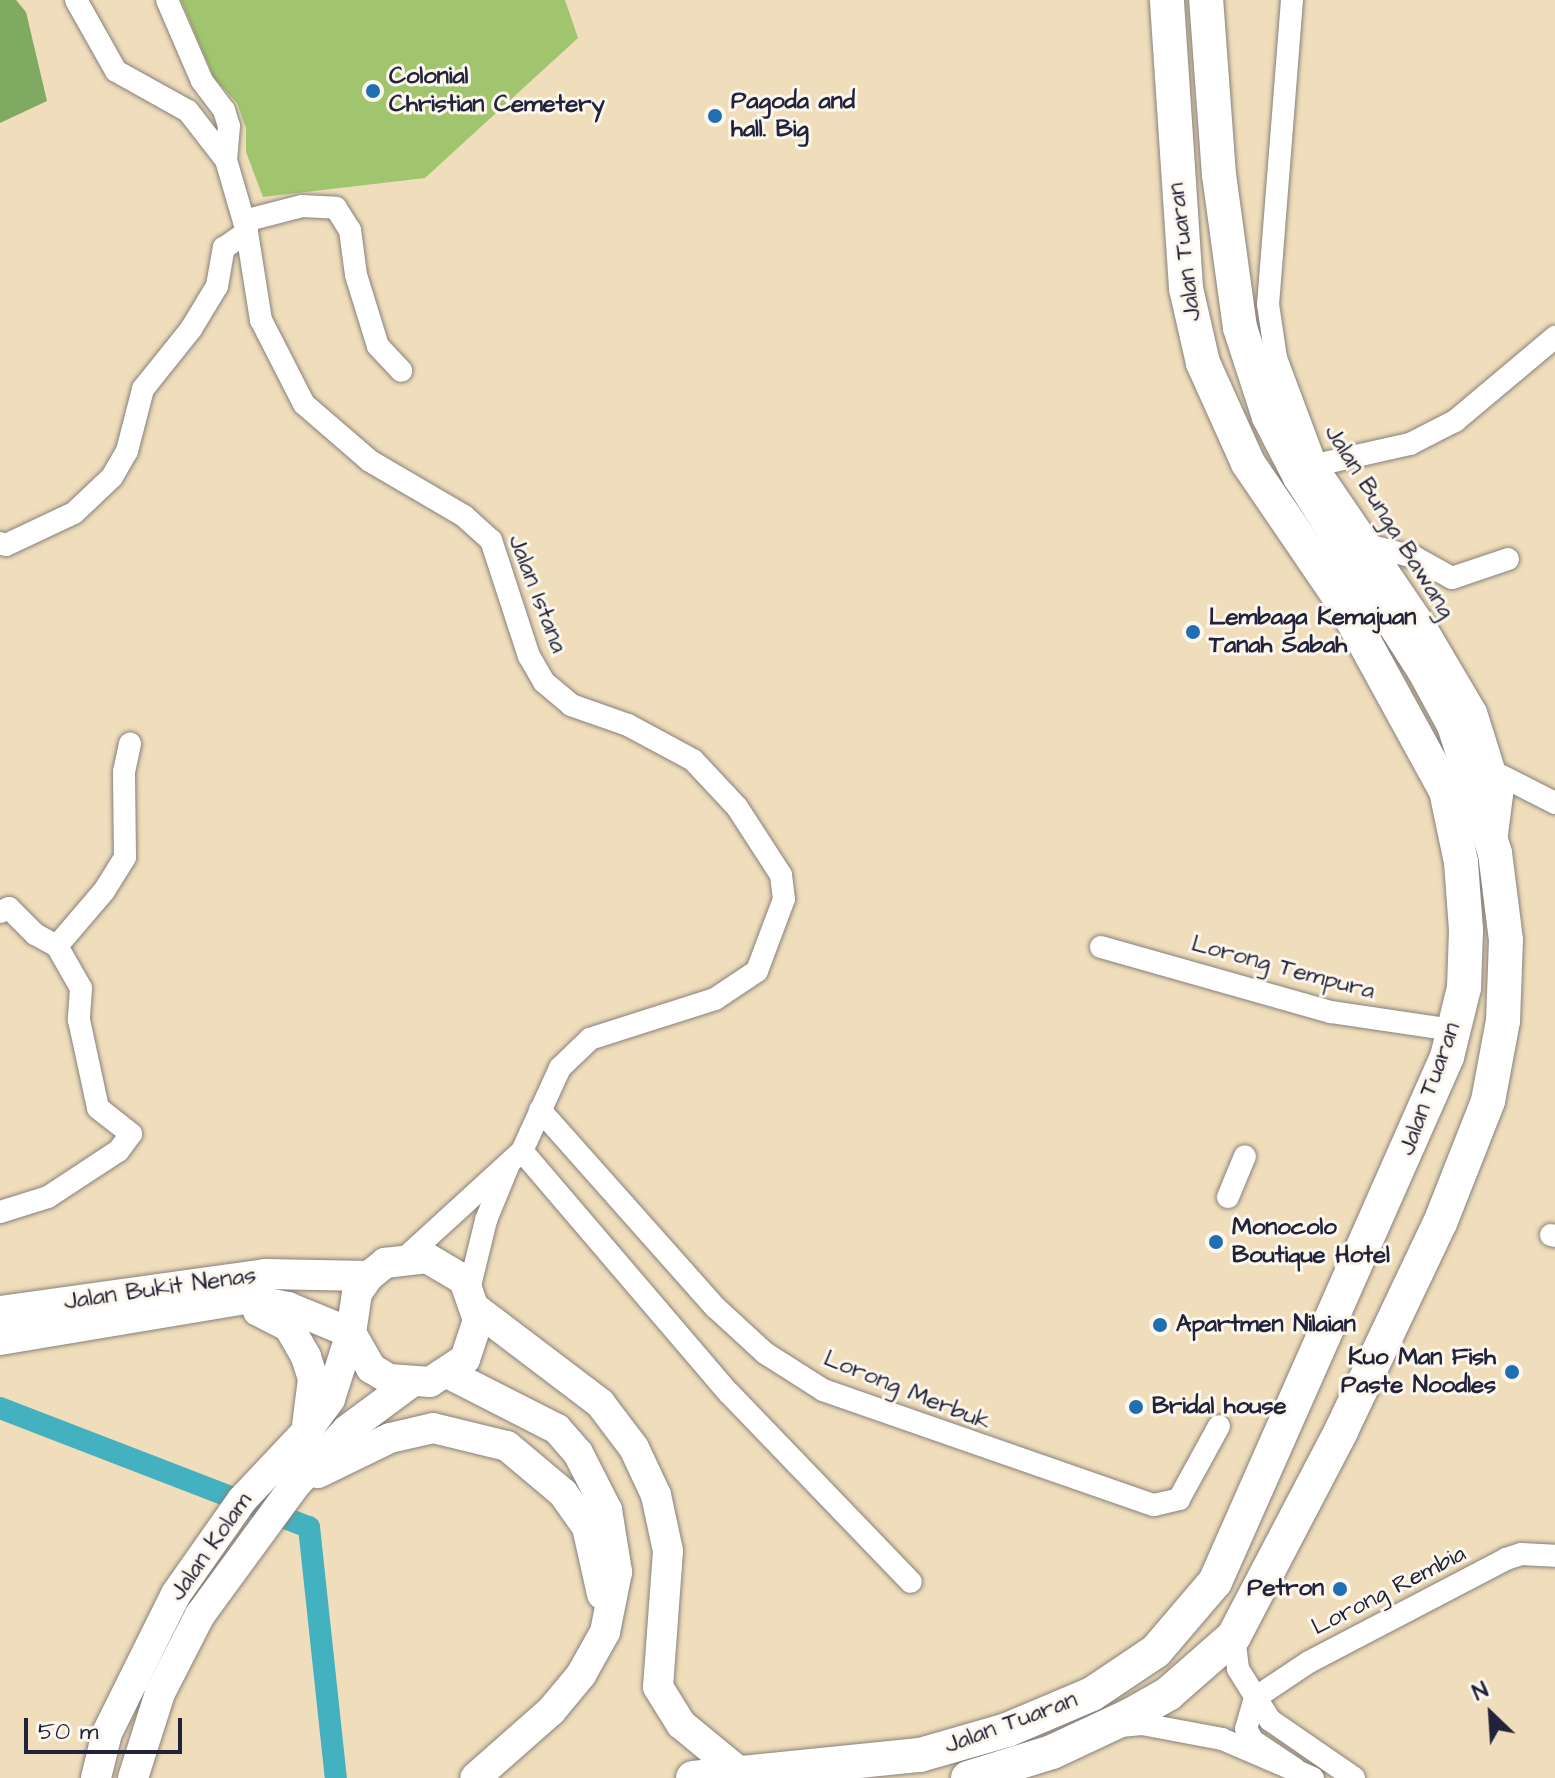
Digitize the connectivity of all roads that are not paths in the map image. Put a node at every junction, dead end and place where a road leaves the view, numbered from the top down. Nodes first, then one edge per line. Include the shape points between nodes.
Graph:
1 (76, 0) edge
2 (167, 0) edge
3 (1167, 0) edge
4 (1206, 0) edge
5 (1292, 0) edge
6 (226, 160) junction
7 (245, 226) junction
8 (1240, 328) junction
9 (1555, 337) edge
10 (401, 371) dead end
11 (1217, 398) junction
12 (1316, 465) junction
13 (0, 543) edge
14 (1367, 545) junction
15 (1508, 559) dead end
16 (130, 744) dead end
17 (1498, 774) junction
18 (1555, 803) edge
19 (1495, 853) junction
20 (0, 912) edge
21 (57, 946) junction
22 (1101, 947) dead end
23 (1453, 1030) junction
24 (540, 1110) junction
25 (516, 1156) junction
26 (1245, 1156) dead end
27 (1228, 1197) dead end
28 (0, 1212) edge
29 (406, 1257) junction
30 (369, 1276) junction
31 (473, 1299) junction
32 (217, 1306) junction
33 (0, 1311) edge
34 (351, 1333) junction
35 (0, 1340) edge
36 (449, 1374) junction
37 (409, 1384) junction
38 (321, 1389) junction
39 (1219, 1426) dead end
40 (349, 1442) junction
41 (1555, 1556) edge
42 (911, 1582) dead end
43 (605, 1632) junction
44 (1234, 1636) junction
45 (1255, 1698) junction
46 (1110, 1726) junction
47 (738, 1771) junction
48 (1304, 1774) edge
49 (96, 1778) edge
50 (133, 1778) edge
51 (475, 1778) edge
52 (693, 1778) edge
53 (968, 1778) edge
54 (1354, 1778) edge

1 - 6 street, Jalan Istana via 116,71 188,111
2 - 6 street via 202,81 224,110 229,126
3 - 11 main road, Jalan Tuaran via 1186,288
4 - 8 main road, Jalan Tuaran via 1219,175
5 - 12 street, Jalan Bunga Bawang via 1268,304 1276,358
6 - 7 street, Jalan Istana
7 - 10 street via 302,206 336,208 350,230 356,275 378,346
7 - 13 street via 224,248 217,286 191,329 143,389 127,451 112,477 74,513 6,545
7 - 24 street, Jalan Istana via 261,320 304,404 370,461 464,516 491,540 529,656 544,682 571,705 628,725 693,760 737,807 781,875 784,899 757,971 715,999 590,1039 560,1068
8 - 11 main road
8 - 19 main road, Jalan Tuaran via 1269,417 1300,477 1454,725
9 - 12 street via 1455,421 1410,444
11 - 23 main road, Jalan Tuaran via 1248,463 1372,652 1446,791 1461,862 1466,930 1464,988
12 - 14 street, Jalan Bunga Bawang
14 - 15 street via 1414,557 1452,578
14 - 17 street, Jalan Bunga Bawang via 1423,622 1476,712
16 - 21 street via 124,772 125,857
17 - 18 street
17 - 19 street, Jalan Bunga Bawang via 1502,795
19 - 44 main road, Jalan Tuaran via 1506,940 1503,1021 1488,1101 1434,1237
20 - 21 street via 9,908 35,934
21 - 28 street via 81,988 79,1020 98,1108 131,1134 118,1151 48,1197
22 - 23 street, Lorong Tempura via 1331,1012
23 - 47 main road, Jalan Tuaran via 1398,1176 1215,1582 1156,1651 1092,1694 1007,1730 920,1755
24 - 25 street, Jalan Istana
24 - 39 street, Lorong Merbuk via 715,1307 765,1353 823,1390 1133,1503 1154,1505 1179,1499
25 - 29 street, Jalan Istana
25 - 31 street, Jalan Istana via 486,1220
25 - 42 street via 729,1393
26 - 27 street
29 - 30 main road
29 - 31 main road via 447,1266
30 - 33 main road, Jalan Bukit Nenas via 265,1274
30 - 34 main road via 357,1293
31 - 36 main road via 475,1340
31 - 47 main road via 600,1403 634,1448 656,1495 668,1551 658,1687 681,1724
32 - 34 main road, Jalan Bukit Nenas via 267,1300
32 - 35 main road, Jalan Bukit Nenas
32 - 38 main road via 259,1311 289,1327
34 - 37 main road via 371,1368
34 - 38 main road
36 - 37 main road
36 - 43 main road via 557,1429 578,1453 607,1510 615,1545 617,1572
37 - 40 main road, Jalan Kolam
38 - 49 main road, Jalan Kolam via 306,1432 242,1500 176,1594 107,1733
40 - 43 main road via 433,1428 507,1446 563,1493 587,1527 601,1578
40 - 50 main road, Jalan Kolam via 296,1484 187,1637 160,1693
41 - 45 street, Lorong Rembia via 1521,1554 1506,1559 1309,1662
43 - 51 main road via 581,1675 551,1711
44 - 45 street via 1238,1669
44 - 46 main road, Jalan Tuaran via 1168,1694
45 - 48 street via 1246,1729 1253,1741
45 - 54 street via 1283,1732
46 - 48 street via 1181,1729 1222,1739
46 - 53 main road, Jalan Tuaran via 1052,1752
47 - 52 main road, Jalan Tuaran

